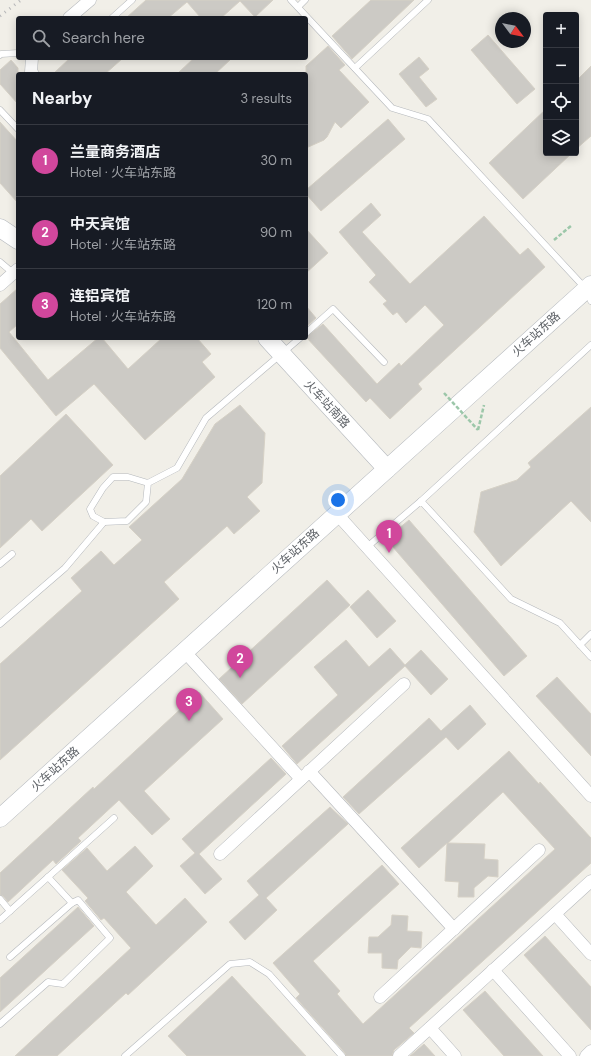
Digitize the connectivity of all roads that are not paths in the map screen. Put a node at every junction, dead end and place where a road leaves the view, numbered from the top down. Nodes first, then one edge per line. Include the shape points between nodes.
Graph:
1 (90, 0) edge
2 (132, 0) edge
3 (291, 0) edge
4 (305, 0) edge
5 (428, 0) edge
6 (298, 7) junction
7 (71, 16) edge
8 (114, 16) edge
9 (306, 16) edge
10 (308, 18) edge
11 (16, 53) edge
12 (0, 55) edge
13 (32, 60) edge
14 (355, 68) junction
15 (31, 72) edge
16 (0, 110) edge
17 (16, 127) edge
18 (0, 228) edge
19 (16, 239) edge
20 (0, 262) edge
21 (16, 271) edge
22 (0, 285) edge
23 (589, 292) edge
24 (308, 331) edge
25 (269, 340) edge
26 (298, 340) edge
27 (591, 346) edge
28 (282, 354) junction
29 (384, 362) dead end
30 (387, 469) junction
31 (148, 483) junction
32 (421, 501) junction
33 (337, 514) junction
34 (104, 522) junction
35 (368, 547) junction
36 (12, 554) dead end
37 (0, 564) edge
38 (0, 624) edge
39 (591, 634) edge
40 (580, 645) junction
41 (185, 652) junction
42 (591, 657) edge
43 (404, 684) dead end
44 (305, 775) junction
45 (591, 796) edge
46 (0, 818) edge
47 (114, 818) dead end
48 (539, 850) dead end
49 (220, 854) dead end
50 (48, 877) junction
51 (591, 882) edge
52 (0, 899) edge
53 (72, 903) junction
54 (10, 911) junction
55 (555, 914) junction
56 (0, 920) edge
57 (454, 928) junction
58 (591, 954) edge
59 (10, 957) dead end
60 (493, 970) junction
61 (380, 997) dead end
62 (0, 1024) edge
63 (430, 1028) junction
64 (591, 1051) edge
65 (125, 1056) edge
66 (342, 1056) edge
67 (399, 1056) edge
68 (455, 1056) edge
69 (570, 1056) edge
70 (586, 1056) edge

1 - 7 street
2 - 8 lane
3 - 6 lane
4 - 6 lane
5 - 14 lane
6 - 9 lane
10 - 14 lane
11 - 12 lane
13 - 15 street
14 - 23 lane via 392,108 428,119
16 - 17 lane
18 - 19 main road
20 - 21 lane
21 - 22 street
23 - 30 main road, 火车站东路
24 - 29 lane via 333,309
25 - 28 main road, 火车站南路
26 - 28 lane
27 - 32 lane
28 - 30 main road, 火车站南路
28 - 31 lane via 206,418 177,468
30 - 33 main road, 火车站东路
31 - 34 lane via 146,502 127,521
31 - 34 lane via 128,477 113,477 90,509 92,516
32 - 35 lane
32 - 40 lane via 511,599 560,623
33 - 35 street
33 - 41 main road, 火车站东路
34 - 38 lane via 65,568
35 - 45 street
36 - 37 lane
39 - 40 lane
40 - 42 lane
41 - 44 street
41 - 46 main road, 火车站东路
43 - 44 street
44 - 49 street
44 - 57 street
47 - 50 lane
48 - 57 street
50 - 53 lane
50 - 54 lane
51 - 55 street
52 - 54 lane
53 - 59 lane
53 - 62 lane via 78,900 110,938 64,984 48,982
54 - 56 lane
55 - 58 street
55 - 60 street
57 - 61 street
60 - 63 street
60 - 69 street
63 - 67 street
63 - 68 street
64 - 70 street
65 - 66 lane via 230,964 250,962 269,974

